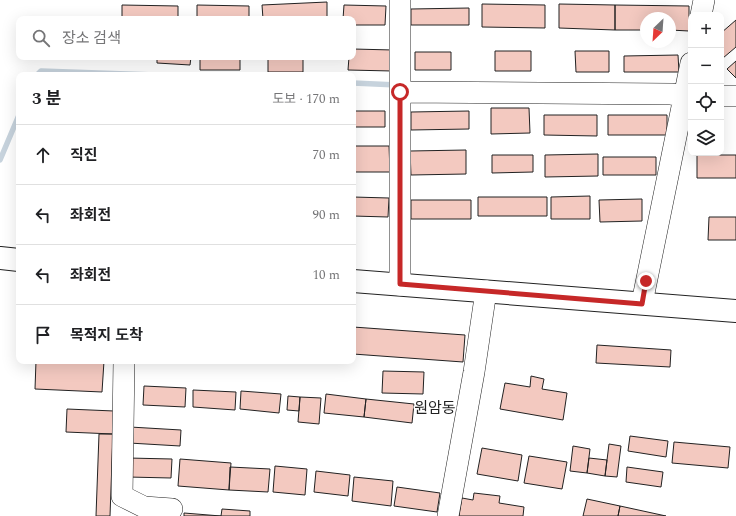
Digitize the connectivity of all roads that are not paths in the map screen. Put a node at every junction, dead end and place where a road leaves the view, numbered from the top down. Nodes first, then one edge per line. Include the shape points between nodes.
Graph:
1 (400, 0) edge
2 (704, 0) edge
3 (702, 12) edge
4 (400, 92) junction
5 (724, 96) edge
6 (736, 96) edge
7 (688, 97) edge
8 (0, 258) edge
9 (16, 260) edge
10 (356, 281) edge
11 (400, 284) junction
12 (486, 291) junction
13 (642, 304) junction
14 (736, 311) edge
15 (124, 364) edge
16 (172, 509) dead end
17 (448, 516) edge

1 - 4 street
2 - 3 street
4 - 7 street via 671,94
4 - 11 street
5 - 6 street
7 - 13 street
8 - 9 main road
10 - 11 main road
11 - 12 main road
12 - 13 main road
12 - 17 street
13 - 14 main road
15 - 16 street via 122,496 144,506

